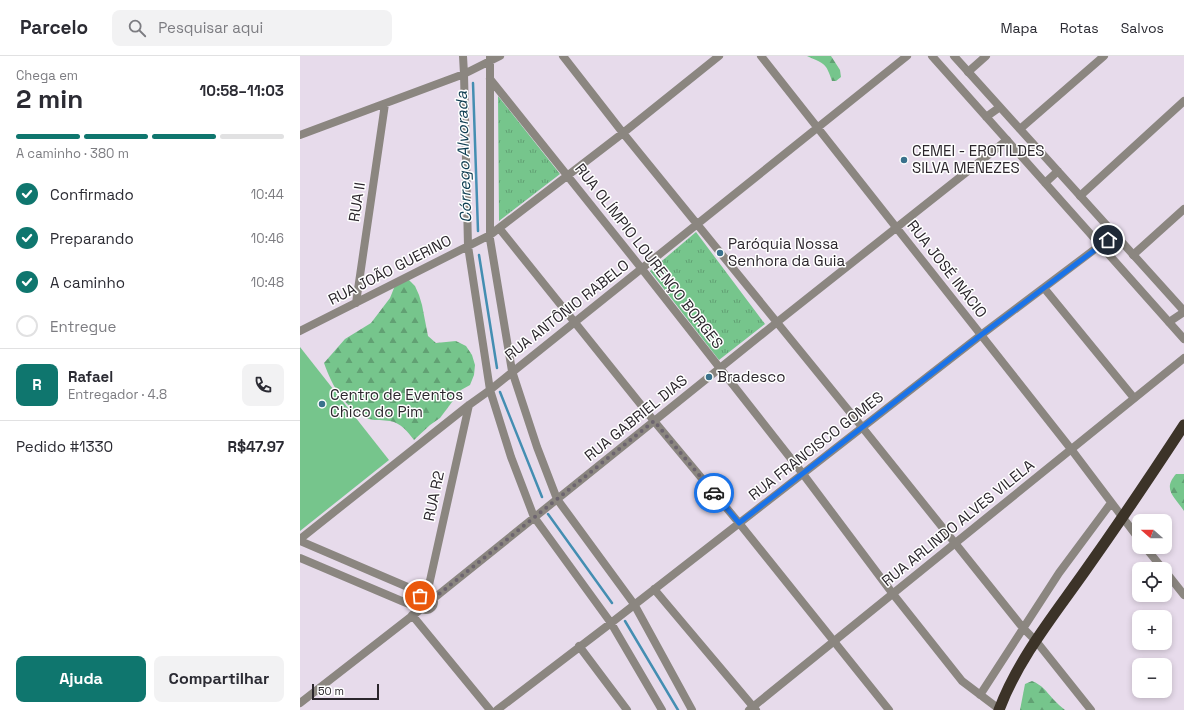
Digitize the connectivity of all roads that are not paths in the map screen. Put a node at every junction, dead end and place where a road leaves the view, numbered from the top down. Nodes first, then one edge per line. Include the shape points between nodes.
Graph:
1 (462, 56) edge
2 (500, 56) edge
3 (562, 56) edge
4 (719, 56) edge
5 (761, 56) edge
6 (907, 56) edge
7 (932, 56) edge
8 (954, 56) edge
9 (986, 56) edge
10 (1104, 56) edge
11 (490, 58) edge
12 (968, 72) junction
13 (464, 74) junction
14 (490, 79) junction
15 (1184, 101) edge
16 (386, 104) junction
17 (1000, 107) junction
18 (986, 117) junction
19 (816, 128) junction
20 (1020, 129) junction
21 (623, 133) junction
22 (300, 135) edge
23 (1007, 140) junction
24 (1058, 171) junction
25 (568, 175) junction
26 (1045, 183) junction
27 (1080, 196) junction
28 (1184, 209) edge
29 (697, 223) junction
30 (499, 228) junction
31 (897, 228) junction
32 (1115, 234) junction
33 (490, 235) junction
34 (468, 246) junction
35 (1101, 246) junction
36 (1133, 255) junction
37 (642, 269) junction
38 (1044, 288) junction
39 (356, 303) junction
40 (1184, 311) edge
41 (575, 321) junction
42 (1170, 322) junction
43 (776, 323) junction
44 (300, 331) edge
45 (981, 335) junction
46 (1184, 338) edge
47 (1184, 358) edge
48 (720, 368) junction
49 (512, 371) junction
50 (490, 390) junction
51 (1134, 398) junction
52 (469, 405) junction
53 (654, 421) junction
54 (1184, 424) edge
55 (862, 427) junction
56 (1071, 449) junction
57 (803, 474) junction
58 (557, 499) junction
59 (1112, 503) junction
60 (534, 517) junction
61 (1122, 518) junction
62 (739, 523) junction
63 (1132, 530) edge
64 (300, 540) edge
65 (955, 544) junction
66 (1151, 554) edge
67 (300, 558) edge
68 (1157, 562) edge
69 (1172, 580) edge
70 (654, 589) junction
71 (893, 594) junction
72 (1184, 595) edge
73 (428, 596) junction
74 (634, 604) junction
75 (420, 608) junction
76 (412, 615) junction
77 (611, 623) junction
78 (1023, 628) junction
79 (835, 641) junction
80 (1036, 641) junction
81 (580, 646) junction
82 (980, 695) junction
83 (300, 703) edge
84 (753, 709) edge
85 (490, 710) edge
86 (497, 710) edge
87 (627, 710) edge
88 (662, 710) edge
89 (692, 710) edge
90 (889, 710) edge
91 (999, 710) edge
92 (1091, 710) edge

1 - 13 street
2 - 11 street
3 - 21 street
4 - 21 street, RUA JOÃO GUERINO
5 - 19 street, RUA JOSÉ INÁCIO
6 - 19 street, RUA ANTÔNIO RABELO
7 - 18 street
8 - 12 street
9 - 12 street
10 - 20 street
11 - 13 street
11 - 14 street
12 - 17 street
13 - 16 street
13 - 34 street
14 - 25 street, RUA OLÍMPIO LOURENÇO BORGES
14 - 33 street
15 - 27 street
16 - 22 street
16 - 39 street, RUA II
17 - 18 street
17 - 20 street
18 - 23 street
19 - 29 street, RUA ANTÔNIO RABELO
19 - 31 street, RUA JOSÉ INÁCIO
20 - 24 street
21 - 25 street, RUA JOÃO GUERINO
21 - 29 street
23 - 26 street
23 - 31 street, RUA GABRIEL DIAS
24 - 26 street
24 - 27 street
25 - 30 street, RUA JOÃO GUERINO
25 - 37 street, RUA OLÍMPIO LOURENÇO BORGES
26 - 35 street
27 - 32 street
28 - 36 street
29 - 37 street, RUA ANTÔNIO RABELO
29 - 43 street
30 - 33 street, RUA JOÃO GUERINO
30 - 41 street
31 - 43 street, RUA GABRIEL DIAS
31 - 45 street, RUA JOSÉ INÁCIO
32 - 35 street, RUA FRANCISCO GOMES
32 - 36 street
33 - 34 street, RUA JOÃO GUERINO
33 - 49 street
34 - 39 street, RUA JOÃO GUERINO
34 - 50 street
35 - 38 street, RUA FRANCISCO GOMES
35 - 42 street
36 - 40 street
37 - 41 street, RUA ANTÔNIO RABELO
37 - 48 street, RUA OLÍMPIO LOURENÇO BORGES
38 - 45 street, RUA FRANCISCO GOMES
38 - 51 street
39 - 44 street, RUA JOÃO GUERINO
40 - 42 street
41 - 49 street, RUA ANTÔNIO RABELO
41 - 53 street
42 - 46 street
43 - 48 street, RUA GABRIEL DIAS
43 - 55 street
45 - 55 street, RUA FRANCISCO GOMES
45 - 56 street, RUA JOSÉ INÁCIO
47 - 51 street, RUA ARLINDO ALVES VILELA
48 - 53 street, RUA GABRIEL DIAS
48 - 57 street, RUA OLÍMPIO LOURENÇO BORGES
49 - 50 street, RUA ANTÔNIO RABELO
49 - 58 street
50 - 52 street, RUA ANTÔNIO RABELO
50 - 60 street via 511,457
51 - 56 street, RUA ARLINDO ALVES VILELA
52 - 64 street, RUA ANTÔNIO RABELO
52 - 73 street, RUA R2
53 - 58 street, RUA GABRIEL DIAS
53 - 62 street
54 - 61 highway
55 - 57 street, RUA FRANCISCO GOMES
55 - 65 street
56 - 59 street, RUA JOSÉ INÁCIO
56 - 65 street, RUA ARLINDO ALVES VILELA
57 - 62 street, RUA FRANCISCO GOMES
57 - 71 street, RUA OLÍMPIO LOURENÇO BORGES
58 - 60 street, RUA GABRIEL DIAS
58 - 74 street
59 - 61 street, RUA JOSÉ INÁCIO
59 - 78 street via 1059,573
60 - 73 street, RUA GABRIEL DIAS
60 - 77 street
61 - 63 street, RUA JOSÉ INÁCIO
61 - 80 highway
62 - 70 street, RUA FRANCISCO GOMES
62 - 79 street
64 - 73 street
65 - 71 street, RUA ARLINDO ALVES VILELA
65 - 78 street
66 - 68 street
67 - 75 street
69 - 72 street
70 - 74 street, RUA FRANCISCO GOMES
70 - 84 street
71 - 79 street, RUA ARLINDO ALVES VILELA
71 - 82 street, RUA OLÍMPIO LOURENÇO BORGES via 962,681
73 - 75 street via 418,600
73 - 75 street, RUA GABRIEL DIAS via 434,603 433,607 430,610
74 - 77 street, RUA FRANCISCO GOMES
74 - 89 street
75 - 76 street, RUA GABRIEL DIAS
76 - 83 street, RUA GABRIEL DIAS
76 - 85 street
77 - 81 street, RUA FRANCISCO GOMES
77 - 88 street
78 - 80 street
78 - 82 street
79 - 84 street, RUA ARLINDO ALVES VILELA
79 - 90 street
80 - 91 highway via 1007,689
80 - 92 street
81 - 86 street, RUA FRANCISCO GOMES
81 - 87 street
82 - 91 street, RUA OLÍMPIO LOURENÇO BORGES

